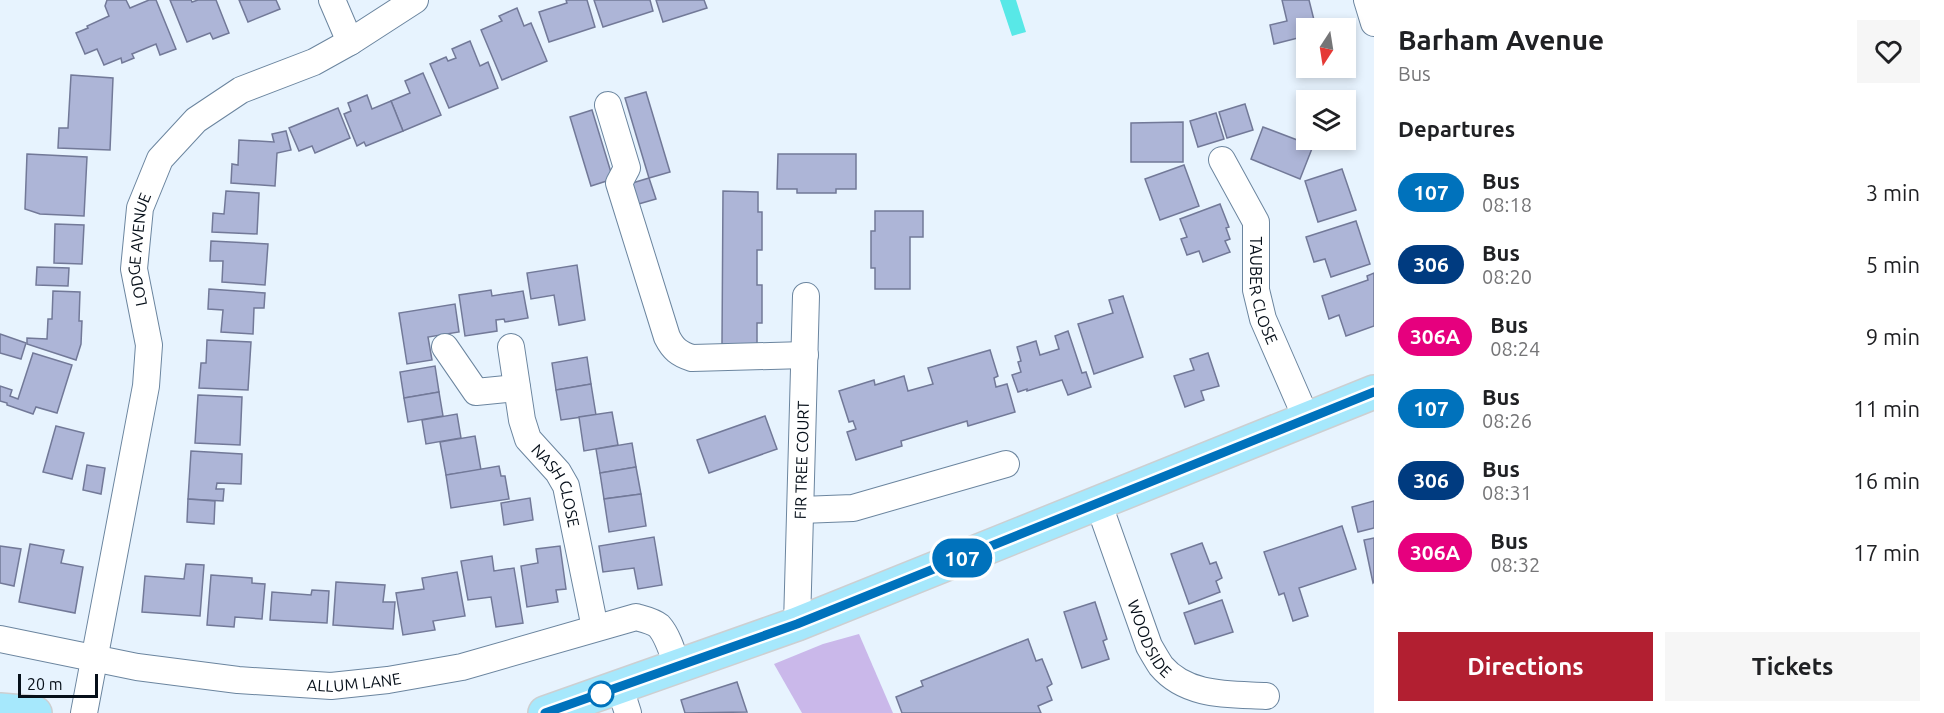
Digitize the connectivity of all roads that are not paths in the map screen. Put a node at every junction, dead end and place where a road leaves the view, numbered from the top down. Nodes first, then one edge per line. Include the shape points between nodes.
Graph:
1 (332, 0) edge
2 (415, 0) edge
3 (1367, 0) edge
4 (1374, 23) edge
5 (350, 42) junction
6 (608, 105) dead end
7 (1222, 160) dead end
8 (806, 296) dead end
9 (445, 347) dead end
10 (511, 347) dead end
11 (805, 355) junction
12 (517, 388) junction
13 (1374, 392) edge
14 (1307, 420) junction
15 (1005, 464) dead end
16 (1098, 502) junction
17 (801, 510) junction
18 (797, 624) junction
19 (595, 628) junction
20 (0, 639) edge
21 (94, 657) junction
22 (677, 666) junction
23 (1266, 696) dead end
24 (624, 700) edge
25 (556, 711) edge
26 (84, 713) edge

1 - 5 street
2 - 5 street, LODGE AVENUE
3 - 4 street
5 - 21 street, LODGE AVENUE via 314,62 241,90 196,120 160,159 140,208 134,269 149,345 146,386
6 - 11 street via 627,168 619,183 672,348 692,358
7 - 14 street, TAUBER CLOSE via 1256,222 1256,290 1263,319
8 - 11 street, FIR TREE COURT
9 - 12 street via 476,392
10 - 12 street, NASH CLOSE
11 - 17 street, FIR TREE COURT
12 - 19 street, NASH CLOSE via 528,439 566,486
13 - 14 main road
14 - 16 main road
15 - 17 street via 853,508
16 - 18 main road
16 - 23 street, WOODSIDE via 1149,646 1162,667 1184,685 1214,693
17 - 18 street, FIR TREE COURT
18 - 22 main road
19 - 21 street, ALLUM LANE via 462,667 330,686 237,680 137,667
19 - 22 street, ALLUM LANE via 636,617 648,620 659,626
20 - 21 street, ALLUM LANE
21 - 26 street, LODGE AVENUE
22 - 24 main road
24 - 25 main road

